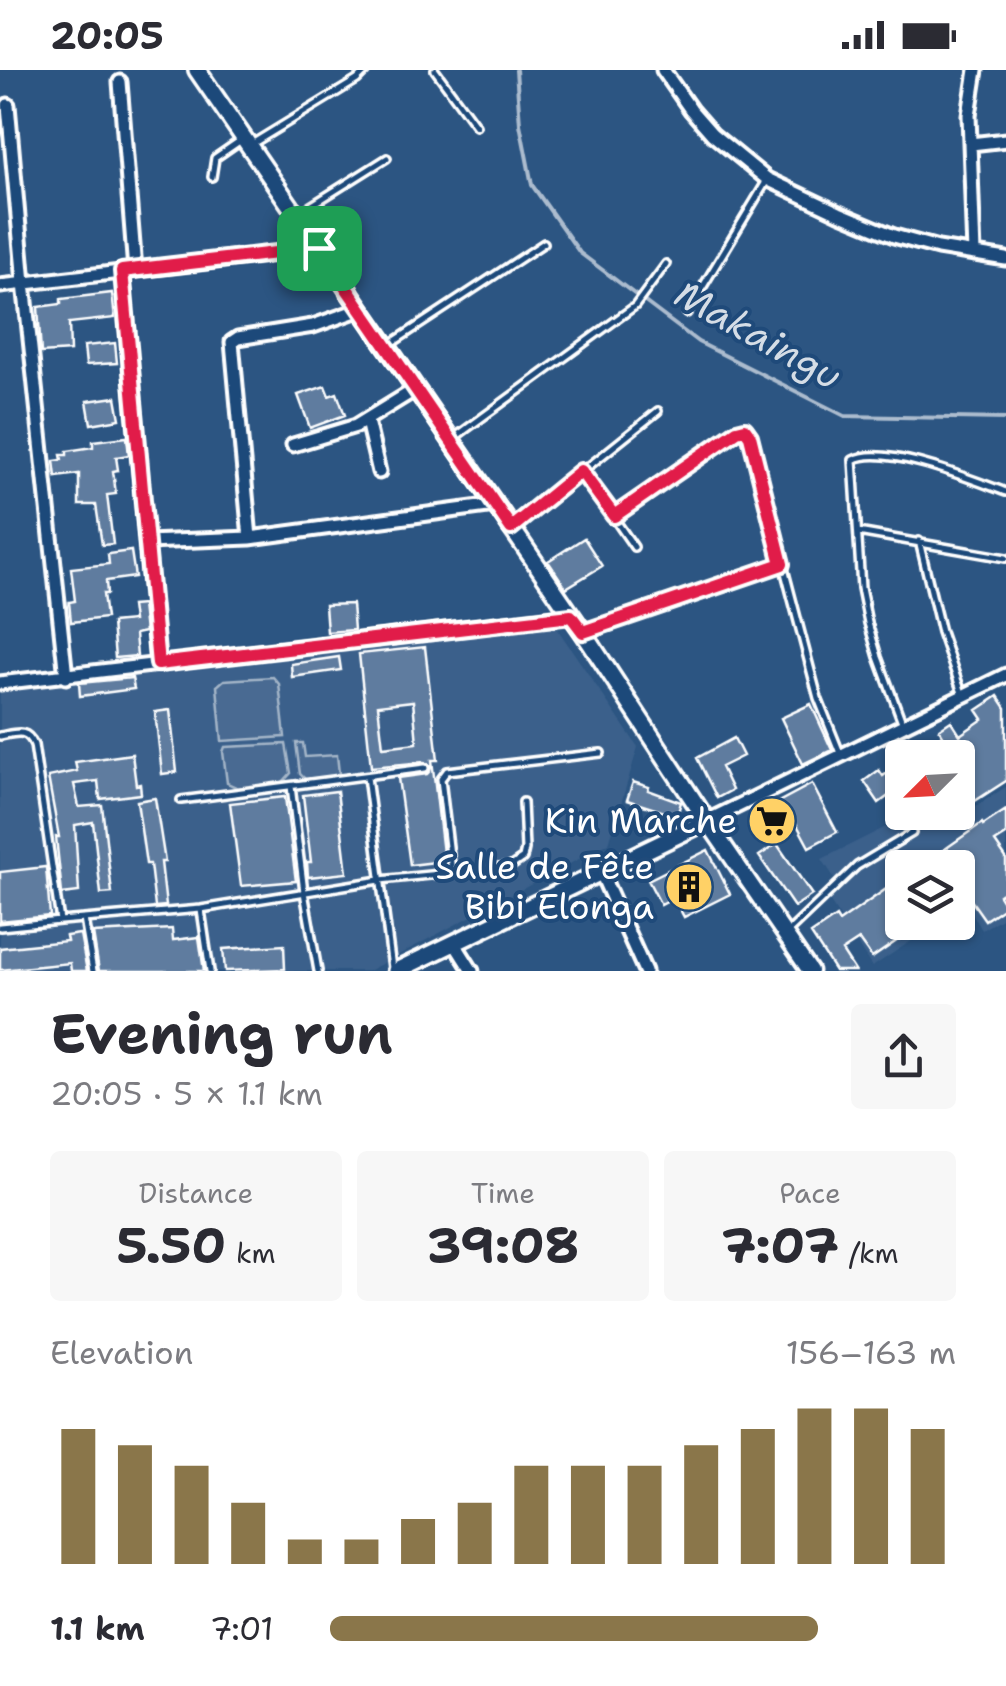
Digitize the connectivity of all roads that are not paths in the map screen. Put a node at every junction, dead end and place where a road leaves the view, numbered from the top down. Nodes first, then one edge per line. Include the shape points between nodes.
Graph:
1 (197, 70) edge
2 (367, 70) edge
3 (435, 70) edge
4 (663, 70) edge
5 (976, 70) edge
6 (120, 82) dead end
7 (8, 105) dead end
8 (476, 126) dead end
9 (1006, 140) edge
10 (247, 142) junction
11 (971, 144) junction
12 (387, 158) dead end
13 (212, 178) dead end
14 (768, 179) junction
15 (296, 214) junction
16 (544, 243) dead end
17 (319, 248) junction
18 (974, 254) junction
19 (1006, 259) edge
20 (666, 264) dead end
21 (128, 271) junction
22 (24, 283) junction
23 (0, 286) edge
24 (361, 309) junction
25 (687, 313) dead end
26 (387, 347) junction
27 (416, 389) junction
28 (658, 411) dead end
29 (367, 421) junction
30 (452, 440) junction
31 (294, 445) dead end
32 (581, 471) junction
33 (379, 472) dead end
34 (1006, 492) edge
35 (494, 505) junction
36 (614, 516) junction
37 (511, 528) junction
38 (858, 532) junction
39 (250, 538) junction
40 (919, 541) junction
41 (146, 542) junction
42 (634, 547) dead end
43 (1006, 558) edge
44 (782, 564) junction
45 (571, 616) junction
46 (583, 632) junction
47 (158, 664) junction
48 (1006, 676) edge
49 (66, 677) junction
50 (0, 683) edge
51 (963, 696) junction
52 (904, 724) junction
53 (0, 736) edge
54 (601, 753) dead end
55 (841, 756) junction
56 (425, 768) dead end
57 (367, 777) junction
58 (291, 786) junction
59 (181, 800) dead end
60 (523, 802) dead end
61 (707, 821) junction
62 (912, 833) dead end
63 (452, 872) junction
64 (601, 873) junction
65 (380, 880) junction
66 (304, 892) junction
67 (201, 908) junction
68 (84, 920) junction
69 (60, 921) junction
70 (0, 927) edge
71 (785, 935) junction
72 (455, 944) junction
73 (93, 971) edge
74 (210, 971) edge
75 (318, 971) edge
76 (394, 971) edge
77 (472, 971) edge
78 (645, 971) edge
79 (810, 971) edge

1 - 10 main road
2 - 10 lane
3 - 8 lane
4 - 14 street via 712,134
5 - 11 street
6 - 21 street
7 - 22 street
9 - 11 street
10 - 13 lane via 215,158
10 - 15 main road
11 - 18 street
12 - 15 lane
14 - 18 street via 894,236
14 - 25 lane
15 - 17 main road
16 - 26 lane
17 - 21 street
17 - 24 main road
18 - 19 street
20 - 30 lane via 635,306
21 - 22 street
21 - 41 street
22 - 23 street
22 - 49 street
24 - 26 main road
24 - 39 street via 232,342
26 - 27 main road
27 - 29 street
27 - 30 main road
28 - 32 lane
29 - 31 street
29 - 33 street
30 - 35 main road
32 - 36 lane
32 - 37 lane
34 - 38 lane via 930,465 856,457
35 - 37 main road
35 - 39 street
36 - 42 lane
36 - 44 lane via 745,429
37 - 45 main road
38 - 40 lane
38 - 52 lane via 868,622
39 - 41 street
40 - 43 lane
40 - 51 lane
41 - 47 street
44 - 46 lane
44 - 55 lane
45 - 46 main road
45 - 47 street
46 - 61 main road
47 - 49 street
48 - 51 street
49 - 50 street
51 - 52 street
52 - 55 street
53 - 69 lane via 24,732 34,745
54 - 63 lane via 443,774
55 - 61 street
56 - 57 lane
57 - 58 lane
57 - 65 lane
58 - 59 lane
58 - 66 lane
60 - 63 lane via 525,849 518,864
61 - 64 main road
61 - 71 street
62 - 71 lane via 857,866
63 - 65 lane
64 - 72 main road
64 - 78 street
65 - 66 lane
65 - 76 lane
66 - 67 lane
66 - 75 lane
67 - 68 lane
67 - 74 lane
68 - 69 lane
68 - 73 lane
69 - 70 lane
71 - 79 street
72 - 76 main road
72 - 77 street

